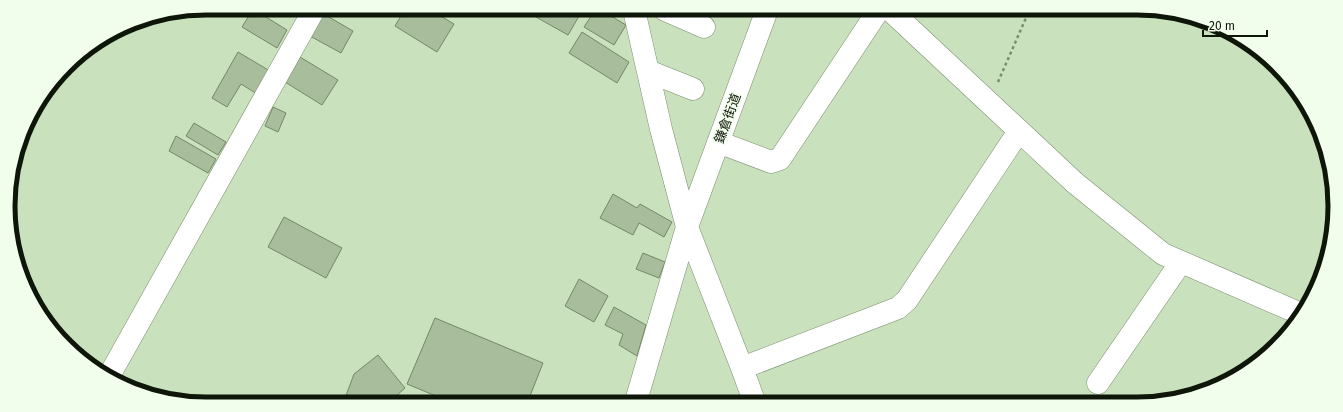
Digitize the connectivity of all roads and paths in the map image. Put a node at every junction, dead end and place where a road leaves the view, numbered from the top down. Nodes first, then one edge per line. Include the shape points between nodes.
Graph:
1 (311, 15) edge
2 (635, 15) edge
3 (676, 15) edge
4 (765, 15) edge
5 (875, 15) edge
6 (894, 15) edge
7 (1027, 15) edge
8 (704, 27) dead end
9 (648, 71) junction
10 (693, 88) dead end
11 (990, 103) junction
12 (1019, 131) junction
13 (718, 142) junction
14 (686, 227) junction
15 (1181, 262) junction
16 (1296, 312) edge
17 (742, 368) junction
18 (111, 372) edge
19 (1098, 383) dead end
20 (637, 397) edge
21 (753, 397) edge

1 - 18 street
2 - 9 street
3 - 8 street
4 - 13 street, 鎌倉街道
5 - 13 street via 780,159 771,162
6 - 11 street
7 - 11 path
9 - 10 street
9 - 14 street
11 - 12 street
12 - 15 street via 1075,183 1164,254
12 - 17 street via 907,300 898,308
13 - 14 street, 鎌倉街道
14 - 17 street
14 - 20 street, 鎌倉街道
15 - 16 street
15 - 19 street
17 - 21 street

